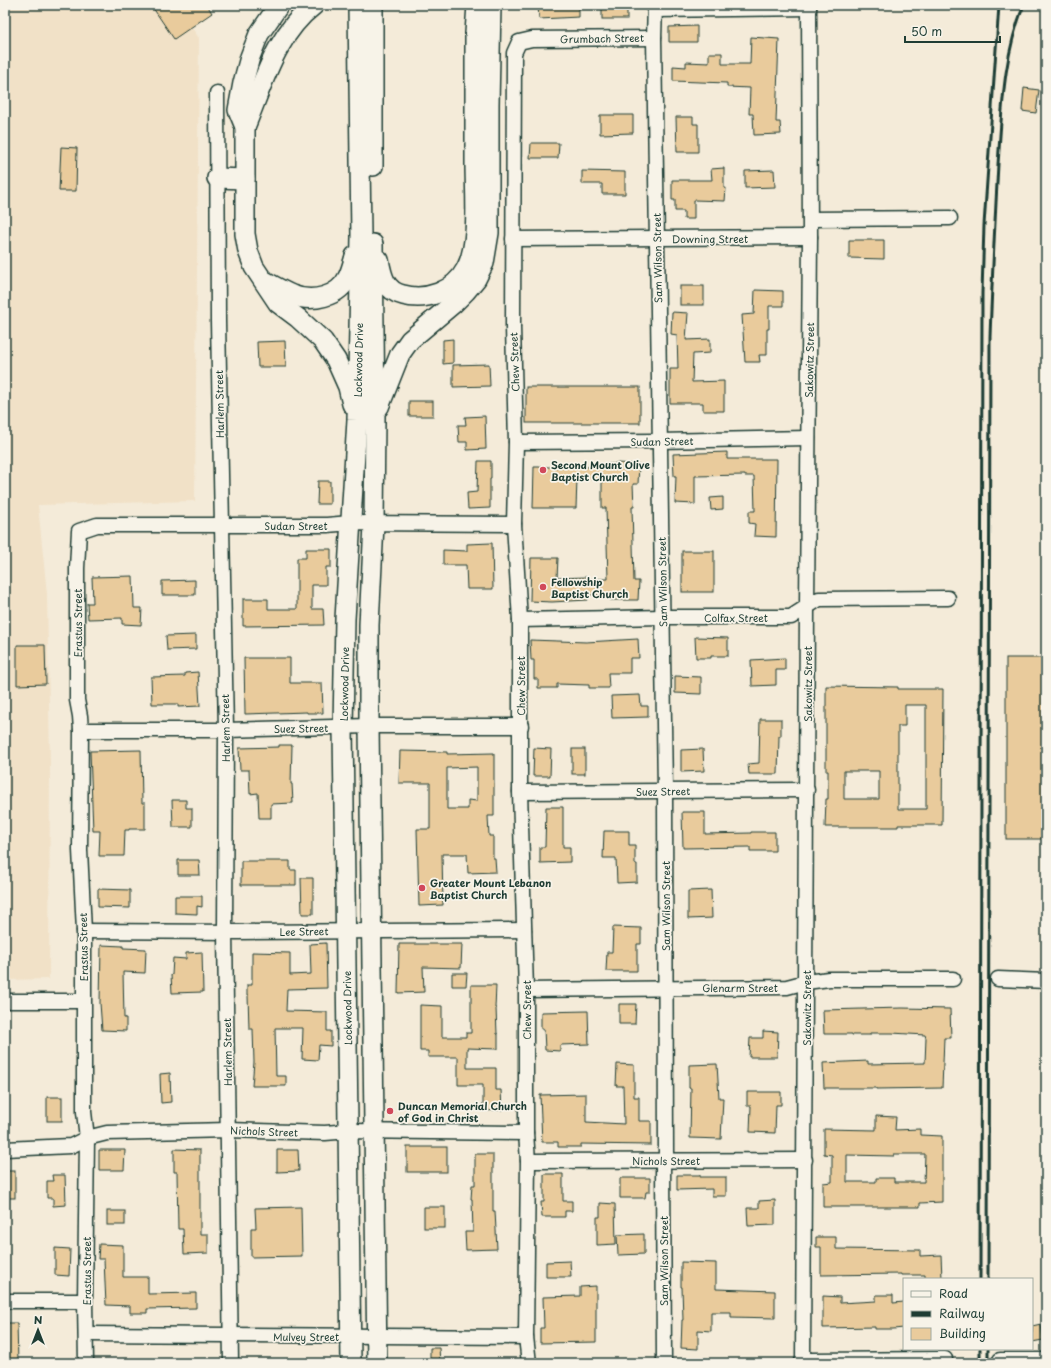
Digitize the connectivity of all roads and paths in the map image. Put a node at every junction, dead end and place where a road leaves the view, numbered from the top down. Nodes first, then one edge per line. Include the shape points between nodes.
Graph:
1 (279, 5) edge
2 (314, 5) edge
3 (358, 5) edge
4 (373, 5) edge
5 (477, 5) edge
6 (491, 5) edge
7 (809, 7) edge
8 (655, 8) edge
9 (654, 38) junction
10 (550, 39) joint
11 (366, 64) junction
12 (217, 93) dead end
13 (245, 127) junction
14 (217, 178) junction
15 (245, 179) junction
16 (950, 218) dead end
17 (810, 219) junction
18 (367, 236) junction
19 (810, 237) junction
20 (657, 238) junction
21 (513, 239) junction
22 (263, 280) junction
23 (366, 419) junction
24 (808, 438) junction
25 (659, 441) junction
26 (516, 442) junction
27 (350, 523) junction
28 (374, 524) junction
29 (514, 524) junction
30 (221, 525) junction
31 (78, 531) joint
32 (948, 598) dead end
33 (807, 607) junction
34 (663, 617) junction
35 (520, 620) junction
36 (369, 726) junction
37 (520, 726) junction
38 (343, 727) junction
39 (81, 730) junction
40 (226, 730) junction
41 (665, 790) junction
42 (807, 790) junction
43 (520, 792) junction
44 (345, 930) junction
45 (524, 930) junction
46 (84, 931) junction
47 (372, 931) junction
48 (225, 932) junction
49 (953, 979) dead end
50 (998, 980) dead end
51 (1046, 981) edge
52 (806, 982) junction
53 (665, 988) junction
54 (526, 990) junction
55 (5, 1001) edge
56 (84, 1001) junction
57 (228, 1130) junction
58 (348, 1131) junction
59 (374, 1132) junction
60 (526, 1133) junction
61 (87, 1138) junction
62 (5, 1149) edge
63 (664, 1160) junction
64 (805, 1160) junction
65 (528, 1161) junction
66 (85, 1300) junction
67 (5, 1301) edge
68 (86, 1334) junction
69 (230, 1336) junction
70 (351, 1336) junction
71 (377, 1336) junction
72 (526, 1337) junction
73 (945, 1359) dead end
74 (1000, 1360) dead end
75 (1046, 1360) edge
76 (86, 1363) edge
77 (231, 1363) edge
78 (352, 1363) edge
79 (377, 1363) edge
80 (529, 1363) edge
81 (664, 1363) edge
82 (803, 1363) edge

1 - 13 main road via 259,34 250,57 238,110
2 - 13 main road via 291,28 276,49
3 - 11 main road, Lockwood Drive
4 - 11 main road, Lockwood Drive
5 - 18 main road via 475,219 472,252 466,269 456,283 429,296 412,297 396,293 383,280
6 - 23 main road via 489,233 484,263 466,291 410,340
7 - 8 street
7 - 17 street, Sakowitz Street
8 - 9 street, Sam Wilson Street
9 - 10 street, Grumbach Street
9 - 20 street, Sam Wilson Street
10 - 21 street, Chew Street via 519,42 514,53
11 - 18 main road, Lockwood Drive
12 - 14 street, Harlem Street
13 - 15 main road
14 - 15 main road
14 - 30 street, Harlem Street
15 - 22 main road via 245,234 248,251 254,267
16 - 17 street
17 - 19 street, Sakowitz Street
18 - 22 main road via 348,278 338,291 324,297 307,298 294,295
18 - 23 main road, Lockwood Drive
19 - 20 street, Downing Street
19 - 24 street, Sakowitz Street
20 - 21 street, Downing Street
20 - 25 street, Sam Wilson Street
21 - 26 street, Chew Street
22 - 23 main road via 278,303 324,341
23 - 27 main road, Lockwood Drive
23 - 28 main road, Lockwood Drive
24 - 25 street, Sudan Street
24 - 33 street, Sakowitz Street
25 - 26 street, Sudan Street
25 - 34 street, Sam Wilson Street
26 - 29 street, Chew Street
27 - 28 street, Sudan Street
27 - 30 street, Sudan Street
27 - 38 main road, Lockwood Drive
28 - 29 street, Sudan Street
28 - 36 main road, Lockwood Drive via 369,625
29 - 35 street, Chew Street
30 - 31 street, Sudan Street via 97,525
30 - 40 street, Harlem Street
31 - 39 street, Erastus Street via 76,700
32 - 33 street, Colfax Street via 819,599
33 - 34 street, Colfax Street via 791,617
33 - 42 street, Sakowitz Street
34 - 35 street, Colfax Street
34 - 41 street, Sam Wilson Street
35 - 37 street, Chew Street
36 - 37 street, Suez Street
36 - 38 street, Suez Street
36 - 47 main road, Lockwood Drive
37 - 43 street, Chew Street
38 - 40 street, Suez Street
38 - 44 main road, Lockwood Drive
39 - 40 street, Suez Street
39 - 46 street, Erastus Street via 80,850
40 - 48 street, Harlem Street
41 - 42 street, Suez Street
41 - 43 street, Suez Street
41 - 53 street, Sam Wilson Street
42 - 52 street, Sakowitz Street
43 - 45 street, Chew Street
44 - 47 street, Lee Street
44 - 48 street, Lee Street
44 - 58 main road, Lockwood Drive
45 - 47 street, Lee Street
45 - 54 street, Chew Street
46 - 48 street, Lee Street
46 - 56 street, Erastus Street
47 - 59 main road, Lockwood Drive
48 - 57 street, Harlem Street
49 - 52 street, Glenarm Street via 829,979
50 - 51 street
52 - 53 street, Glenarm Street via 787,987
52 - 64 street, Sakowitz Street
53 - 54 street, Glenarm Street
53 - 63 street, Sam Wilson Street
54 - 60 street, Chew Street
55 - 56 street
56 - 61 street, Erastus Street via 84,1112
57 - 58 street, Nichols Street via 326,1133
57 - 61 street, Nichols Street via 106,1133
57 - 69 street, Harlem Street
58 - 59 street, Nichols Street
58 - 70 main road, Lockwood Drive
59 - 60 street, Nichols Street
59 - 71 main road, Lockwood Drive
60 - 65 street, Chew Street
61 - 62 street, Nichols Street via 71,1146
61 - 66 street, Erastus Street
63 - 64 street, Nichols Street
63 - 65 street, Nichols Street
63 - 81 street, Sam Wilson Street
64 - 82 street, Sakowitz Street
65 - 72 street, Chew Street
66 - 67 street
66 - 68 street, Erastus Street
68 - 69 street, Mulvey Street
68 - 76 street, Erastus Street
69 - 70 street, Mulvey Street
69 - 77 street, Harlem Street
70 - 71 street, Mulvey Street
70 - 78 main road, Lockwood Drive
71 - 72 street, Mulvey Street
71 - 79 main road, Lockwood Drive
72 - 80 street, Chew Street
73 - 82 street via 810,1360
74 - 75 street

